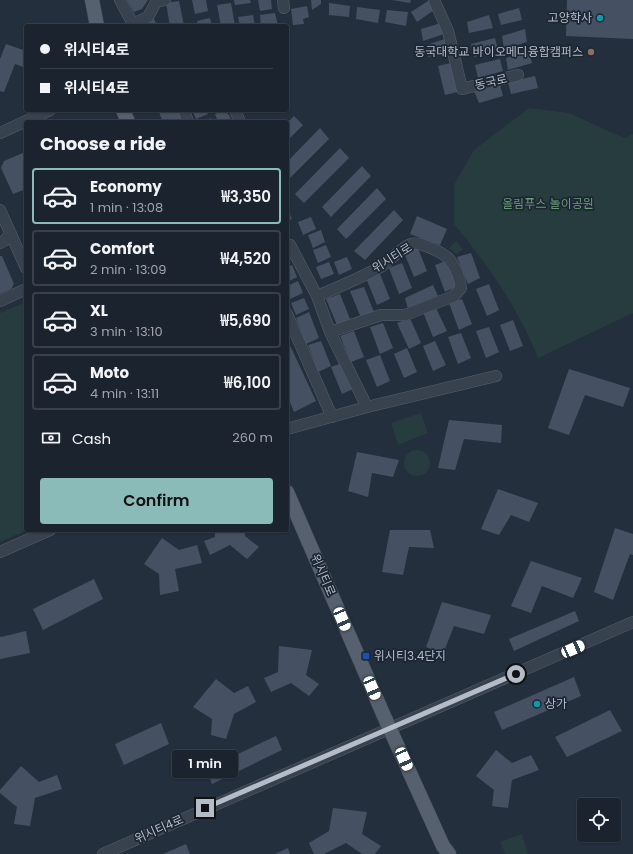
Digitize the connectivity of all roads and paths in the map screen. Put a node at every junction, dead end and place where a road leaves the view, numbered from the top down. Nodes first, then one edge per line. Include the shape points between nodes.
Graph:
1 (92, 0) edge
2 (120, 0) edge
3 (165, 0) edge
4 (434, 0) edge
5 (97, 24) edge
6 (132, 24) edge
7 (135, 24) edge
8 (518, 75) dead end
9 (46, 112) edge
10 (28, 120) edge
11 (24, 122) edge
12 (0, 133) edge
13 (0, 210) edge
14 (11, 234) junction
15 (0, 243) edge
16 (289, 245) edge
17 (24, 263) edge
18 (24, 290) edge
19 (317, 296) junction
20 (0, 301) edge
21 (289, 319) edge
22 (330, 332) junction
23 (496, 376) dead end
24 (367, 407) junction
25 (332, 417) junction
26 (289, 428) edge
27 (289, 497) edge
28 (45, 532) edge
29 (0, 552) edge
30 (633, 622) edge
31 (390, 729) junction
32 (103, 854) edge
33 (450, 854) edge

1 - 5 main road
2 - 6 street
3 - 7 street via 156,2 148,17
4 - 8 street, 동국로 via 448,31 462,89
9 - 10 street
11 - 12 street
13 - 14 street
14 - 15 street
14 - 17 street
16 - 19 street
18 - 20 street
19 - 22 street
19 - 22 street, 위시티로 via 374,270 412,243 422,244 447,257 460,278 461,288 454,296 405,315 381,315
21 - 25 street
22 - 24 street
23 - 24 street
24 - 25 street
25 - 26 street
27 - 31 main road, 위시티로
28 - 29 street
30 - 31 street, 위시티4로
31 - 32 street, 위시티4로
31 - 33 main road, 위시티로 via 442,846

